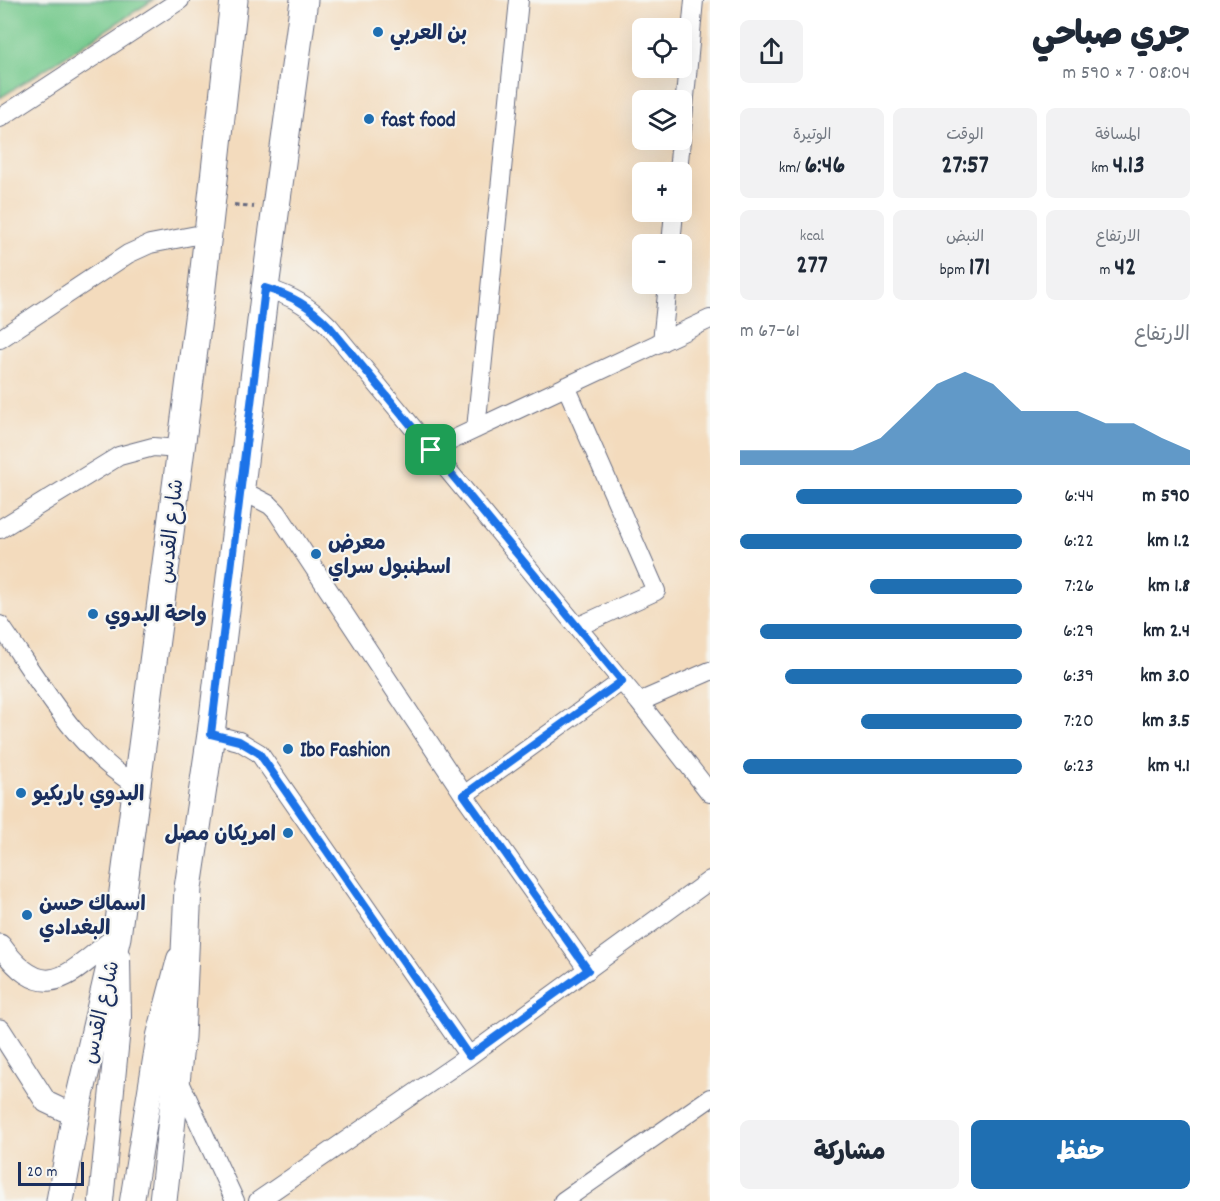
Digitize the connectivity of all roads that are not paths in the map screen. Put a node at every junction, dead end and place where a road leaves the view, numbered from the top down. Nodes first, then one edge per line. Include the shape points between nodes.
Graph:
1 (180, 0) edge
2 (234, 0) edge
3 (304, 0) edge
4 (519, 0) edge
5 (694, 0) edge
6 (0, 118) edge
7 (679, 162) edge
8 (207, 233) junction
9 (265, 288) junction
10 (667, 294) edge
11 (710, 319) edge
12 (0, 339) edge
13 (662, 342) junction
14 (566, 386) junction
15 (476, 429) junction
16 (179, 449) junction
17 (431, 450) junction
18 (242, 490) junction
19 (0, 529) edge
20 (0, 625) edge
21 (577, 627) junction
22 (710, 671) edge
23 (622, 681) junction
24 (639, 702) junction
25 (211, 734) junction
26 (136, 785) junction
27 (710, 794) edge
28 (464, 795) junction
29 (710, 880) edge
30 (117, 937) junction
31 (0, 945) edge
32 (183, 947) junction
33 (588, 970) junction
34 (0, 1030) edge
35 (469, 1056) junction
36 (178, 1078) junction
37 (710, 1098) edge
38 (77, 1108) junction
39 (60, 1201) edge
40 (101, 1201) edge
41 (132, 1201) edge
42 (163, 1201) edge
43 (235, 1201) edge
44 (258, 1201) edge
45 (563, 1201) edge

1 - 6 street
2 - 8 main road, شارع القدس
3 - 9 main road
4 - 15 street
5 - 7 street
8 - 12 street via 150,244 128,254
8 - 16 main road, شارع القدس
9 - 17 street via 309,305
9 - 18 main road
10 - 13 street
11 - 13 street
13 - 14 street
14 - 15 street
14 - 21 street via 656,591
15 - 17 street
16 - 19 street via 153,447 119,456
16 - 26 main road, شارع القدس
17 - 21 street
18 - 25 main road
18 - 28 street via 277,512
20 - 26 street via 74,729 103,761
21 - 23 street
22 - 24 street
23 - 24 street
23 - 28 street
24 - 27 street
25 - 32 main road
25 - 35 street via 250,746 264,759
26 - 30 main road, شارع القدس
28 - 33 street
29 - 33 street
30 - 31 street via 63,978 52,981 25,974
30 - 38 main road, شارع القدس
30 - 40 main road via 119,1018
32 - 36 main road
32 - 41 main road via 159,1035
33 - 35 street
34 - 38 street via 46,1102 63,1110
35 - 44 street
36 - 42 main road
36 - 43 street
37 - 45 street
38 - 39 main road, شارع القدس

